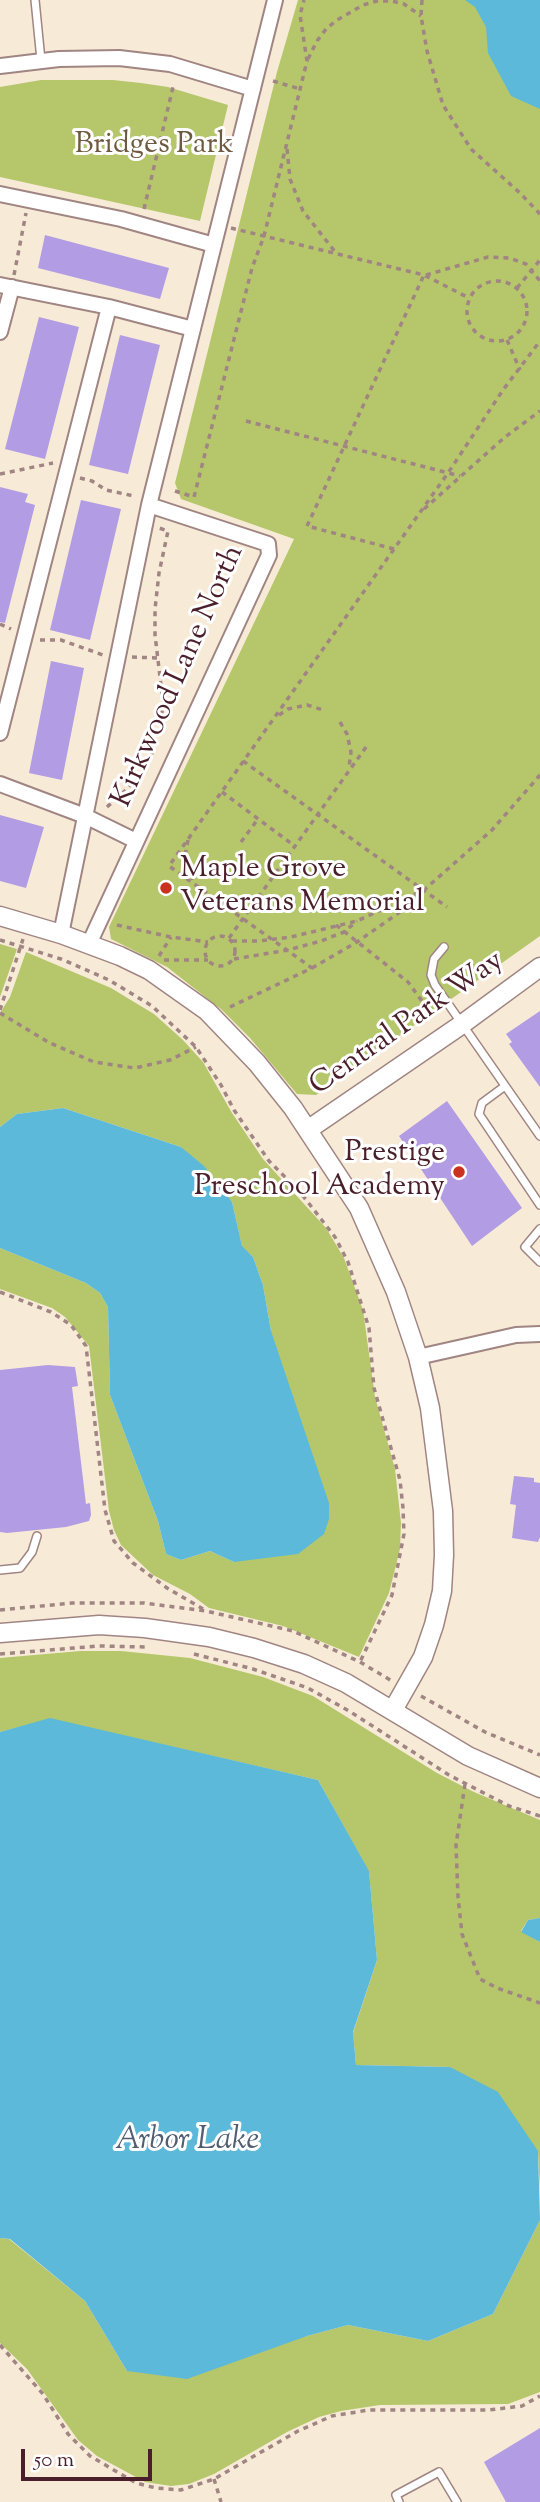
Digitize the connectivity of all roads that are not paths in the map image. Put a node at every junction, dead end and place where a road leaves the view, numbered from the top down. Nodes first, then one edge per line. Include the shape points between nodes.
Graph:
1 (35, 0) edge
2 (275, 0) edge
3 (41, 61) junction
4 (0, 66) edge
5 (253, 89) junction
6 (0, 194) edge
7 (214, 244) junction
8 (6, 286) edge
9 (109, 307) junction
10 (193, 329) junction
11 (0, 332) edge
12 (149, 505) junction
13 (0, 733) edge
14 (0, 784) edge
15 (85, 816) junction
16 (136, 841) junction
17 (0, 916) edge
18 (61, 934) junction
19 (89, 944) junction
20 (444, 947) dead end
21 (540, 967) edge
22 (461, 1025) junction
23 (505, 1086) junction
24 (309, 1129) junction
25 (540, 1136) edge
26 (540, 1205) edge
27 (540, 1229) edge
28 (540, 1262) edge
29 (540, 1334) edge
30 (418, 1357) junction
31 (37, 1536) dead end
32 (0, 1570) edge
33 (0, 1633) edge
34 (393, 1710) junction
35 (540, 1788) edge
36 (399, 2502) edge
37 (457, 2502) edge

1 - 3 lane
2 - 5 street, Kirkwood Lane North
3 - 4 street
3 - 5 street via 119,58 170,64
5 - 7 street, Kirkwood Lane North
6 - 7 street
7 - 10 street, Kirkwood Lane North
8 - 9 street
8 - 11 street
9 - 10 street
9 - 13 street
10 - 12 street, Kirkwood Lane North
12 - 15 street, Kirkwood Lane North
12 - 16 street, Kirkwood Lane North via 268,544 269,555
14 - 15 street
15 - 16 street
15 - 18 street, Kirkwood Lane North
16 - 19 street, Kirkwood Lane North
17 - 18 street
18 - 19 street
19 - 24 street via 149,970 207,1010
20 - 22 lane via 433,959 431,975
21 - 22 street, Central Park Way
22 - 23 lane
22 - 24 street, Central Park Way
23 - 25 lane
23 - 26 lane via 482,1103 479,1114
24 - 30 street via 359,1209 396,1292
27 - 28 lane via 525,1247
29 - 30 street
30 - 34 street via 439,1471 442,1591 423,1657
31 - 32 lane via 20,1567
33 - 34 street via 100,1625 209,1637 304,1664
34 - 35 street via 468,1756
36 - 37 lane via 396,2495 439,2472

